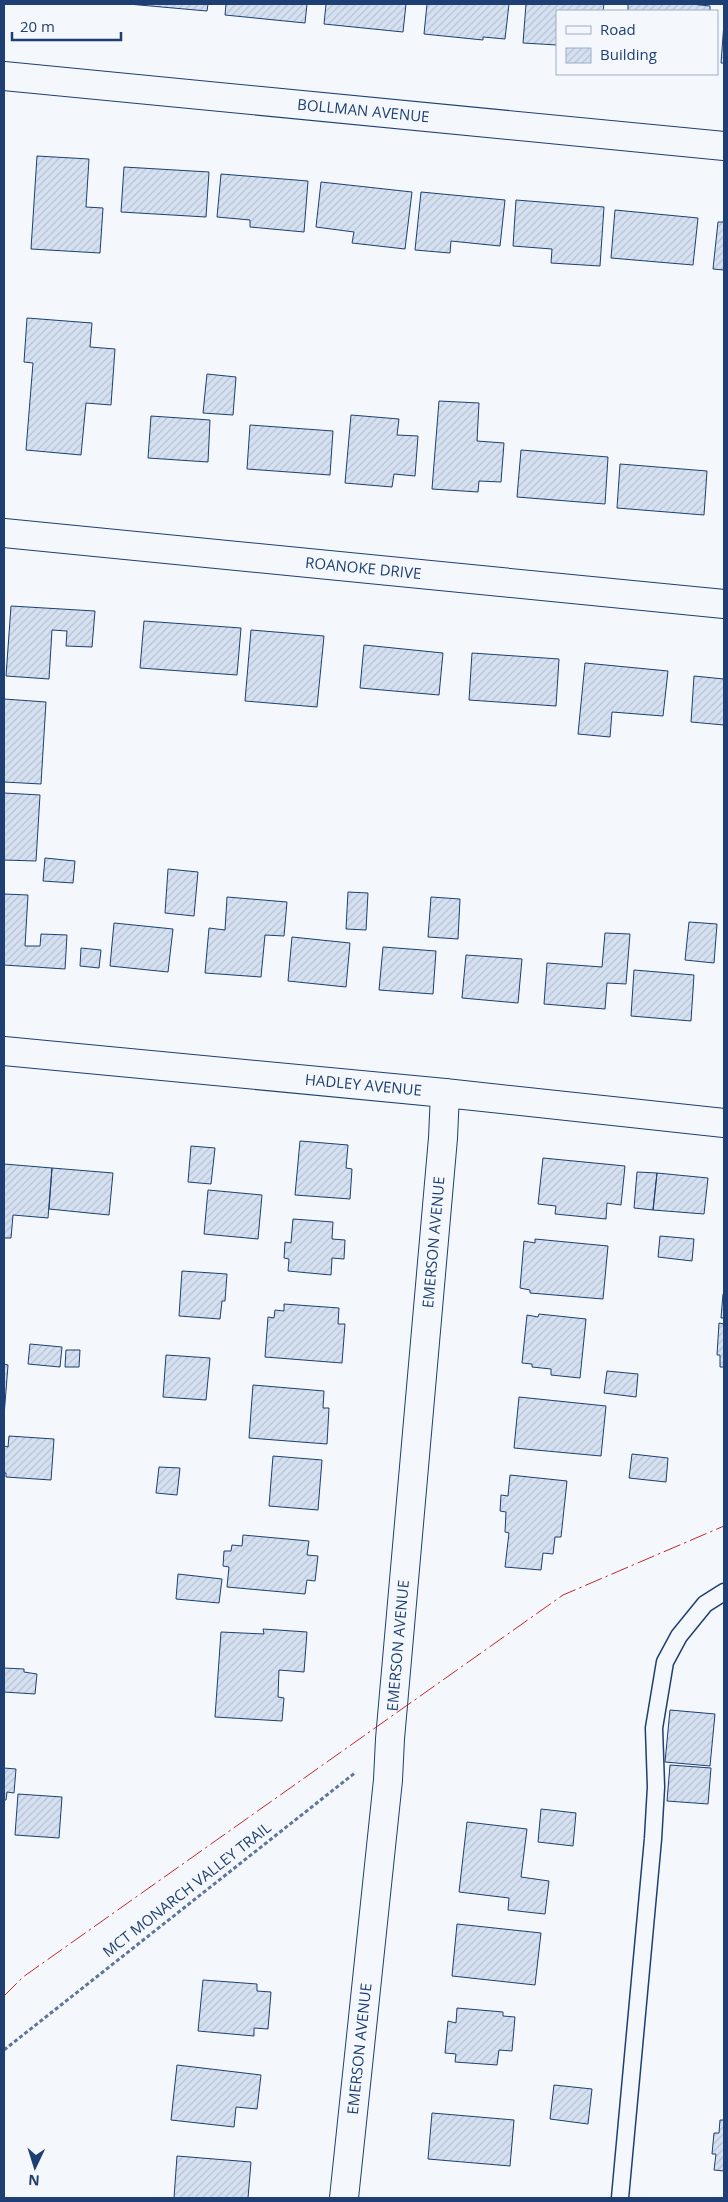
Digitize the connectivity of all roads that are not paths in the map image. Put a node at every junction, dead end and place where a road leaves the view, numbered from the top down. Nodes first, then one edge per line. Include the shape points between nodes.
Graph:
1 (4, 76) edge
2 (724, 146) edge
3 (4, 533) edge
4 (724, 604) edge
5 (4, 1051) edge
6 (444, 1093) junction
7 (724, 1123) edge
8 (724, 1592) edge
9 (344, 2198) edge
10 (620, 2198) edge

1 - 2 street, BOLLMAN AVENUE
3 - 4 street, ROANOKE DRIVE
5 - 6 street, HADLEY AVENUE
6 - 7 street, HADLEY AVENUE
6 - 9 street, EMERSON AVENUE via 443,1138 390,1757
8 - 10 lane via 705,1604 679,1636 665,1662 658,1699 654,1728 656,1787 653,1839

